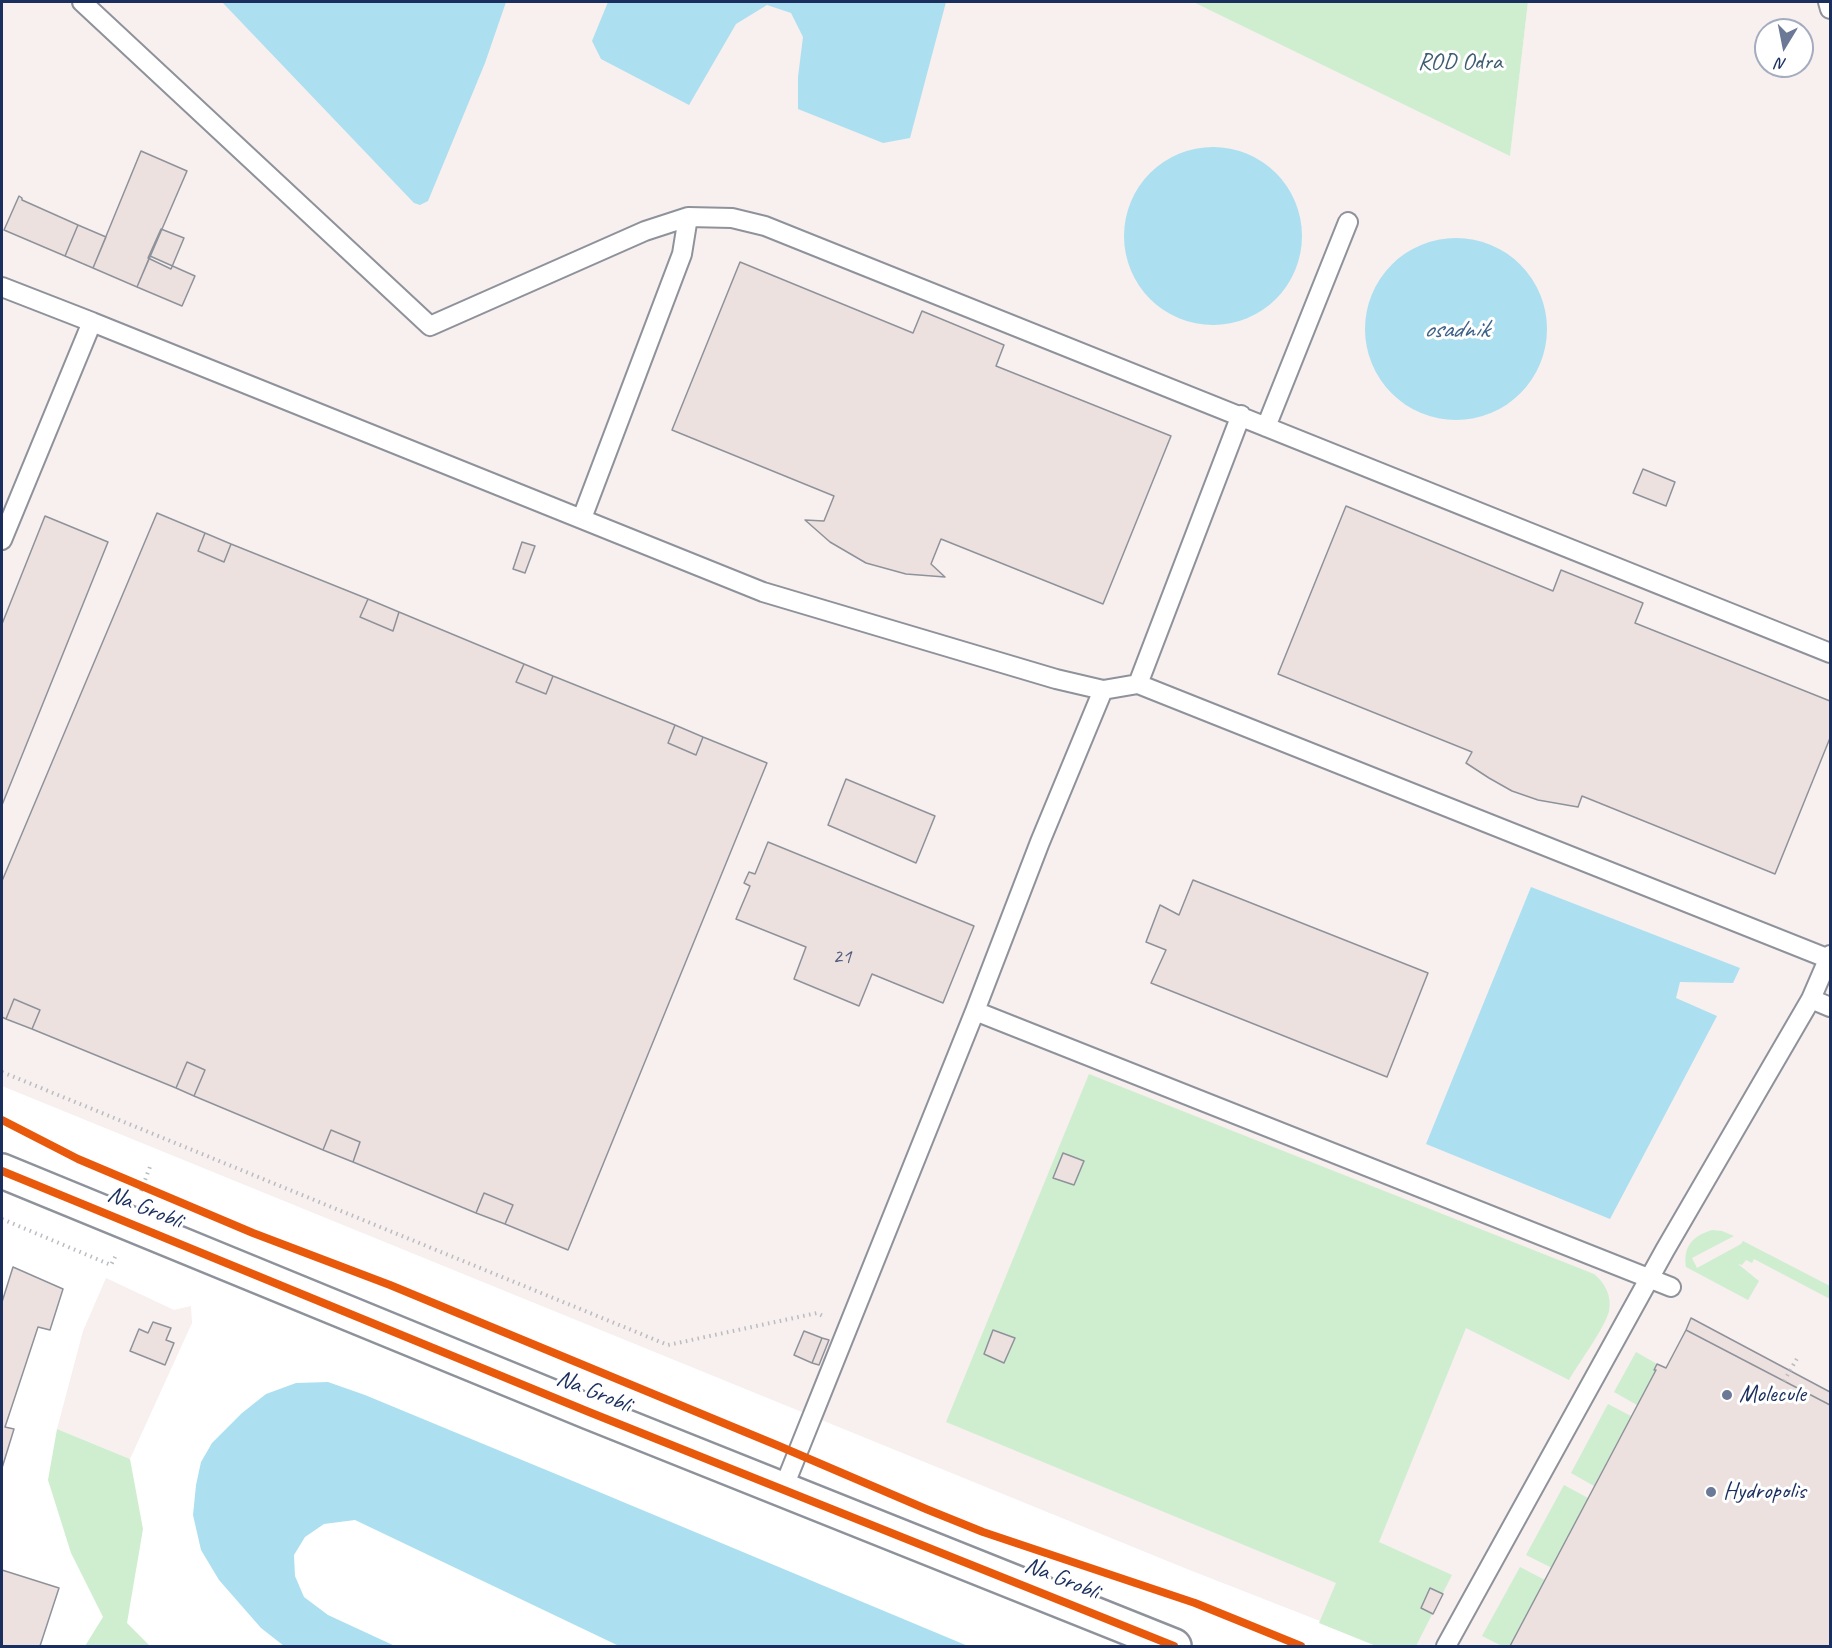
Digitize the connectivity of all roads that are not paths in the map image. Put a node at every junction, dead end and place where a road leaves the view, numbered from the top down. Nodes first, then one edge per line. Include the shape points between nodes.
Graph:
1 (82, 2) edge
2 (1828, 2) edge
3 (1830, 9) edge
4 (688, 217) junction
5 (1348, 222) dead end
6 (2, 287) edge
7 (92, 322) junction
8 (1240, 415) junction
9 (1266, 427) junction
10 (582, 518) junction
11 (2, 540) edge
12 (1830, 653) edge
13 (1138, 684) junction
14 (1103, 690) junction
15 (1830, 957) edge
16 (1810, 999) junction
17 (1830, 1007) edge
18 (975, 1011) junction
19 (4, 1179) edge
20 (1650, 1278) junction
21 (1671, 1287) dead end
22 (783, 1489) junction
23 (1174, 1647) edge
24 (1446, 1647) edge

1 - 4 lane via 430,326 645,231
2 - 3 lane
4 - 8 lane via 732,218 765,226
4 - 10 lane via 682,254
5 - 9 lane
6 - 7 lane
7 - 10 lane
7 - 11 lane
8 - 9 lane
8 - 13 lane
9 - 12 lane
10 - 14 lane via 764,592
13 - 14 lane
13 - 15 lane
14 - 18 lane
15 - 16 lane
16 - 17 lane
16 - 20 lane
18 - 20 lane
18 - 22 lane
19 - 22 street, Na Grobli
20 - 21 lane
20 - 24 lane
22 - 23 street, Na Grobli

